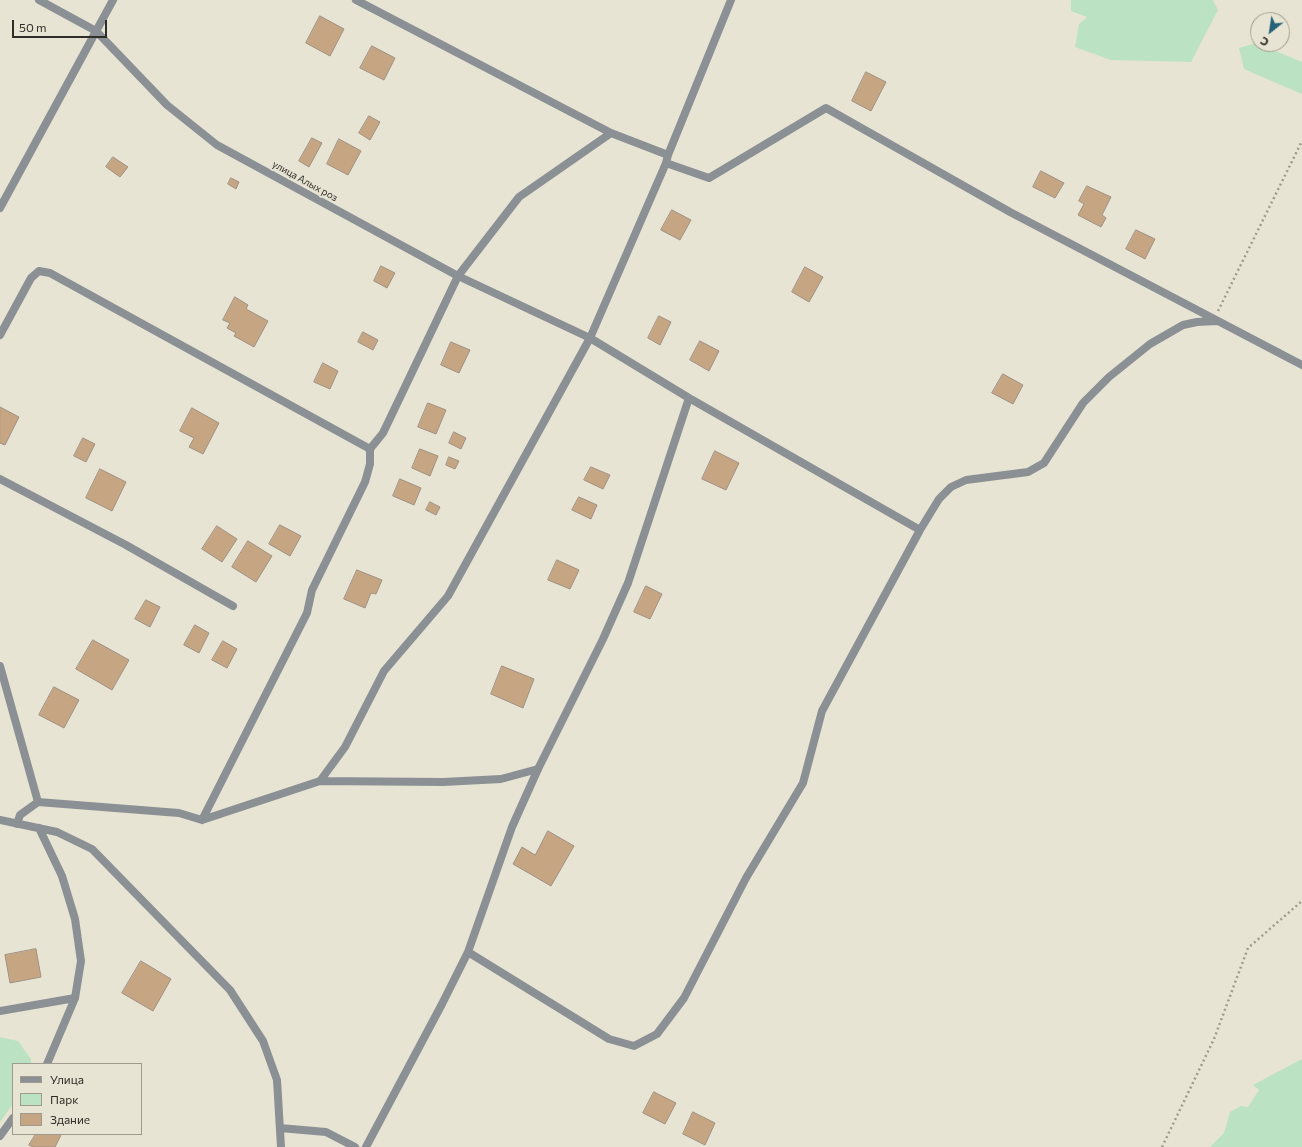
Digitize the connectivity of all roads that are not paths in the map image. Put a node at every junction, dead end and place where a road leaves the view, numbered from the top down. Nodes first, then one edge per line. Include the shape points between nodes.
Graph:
1 (39, 0) edge
2 (113, 0) edge
3 (356, 0) edge
4 (731, 0) edge
5 (96, 31) junction
6 (612, 133) junction
7 (667, 159) junction
8 (0, 208) edge
9 (458, 276) junction
10 (1216, 320) junction
11 (0, 335) edge
12 (590, 338) junction
13 (1302, 365) edge
14 (689, 398) junction
15 (370, 449) junction
16 (0, 479) edge
17 (920, 530) junction
18 (234, 606) dead end
19 (0, 666) edge
20 (538, 768) junction
21 (320, 782) junction
22 (38, 802) junction
23 (0, 820) edge
24 (202, 820) junction
25 (17, 824) junction
26 (39, 828) junction
27 (468, 952) junction
28 (75, 998) junction
29 (0, 1012) edge
30 (48, 1063) edge
31 (12, 1119) edge
32 (280, 1128) junction
33 (0, 1136) edge
34 (280, 1147) edge
35 (355, 1147) edge
36 (366, 1147) edge

1 - 5 street, улица Алых роз
2 - 5 street
3 - 6 street
4 - 7 street
5 - 8 street
5 - 9 street, улица Алых роз via 166,105 217,145
6 - 7 street
6 - 9 street via 519,197
7 - 10 street via 709,178 826,108 1010,212
7 - 12 street
9 - 12 street, улица Алых роз
9 - 15 street via 383,433
10 - 13 street
10 - 17 street via 1183,325 1150,344 1083,403 1044,463 1028,472 966,480 951,487 939,499
11 - 15 street via 31,278 39,271 50,273
12 - 14 street, улица Алых роз
12 - 21 street via 448,596 384,671 345,746
14 - 17 street, улица Алых роз
14 - 20 street via 628,583 603,639
15 - 24 street via 370,464 365,482 312,590 307,613
16 - 18 street via 126,545
17 - 27 street via 822,711 803,783 746,878 684,998 657,1034 634,1046 609,1038
19 - 22 street
20 - 21 street via 501,780
20 - 27 street via 512,827
21 - 24 street
22 - 24 street via 179,813
22 - 25 street via 20,816
23 - 25 street
25 - 26 street
26 - 28 street via 62,876 75,919 81,961
26 - 32 street via 57,832 92,849 230,990 263,1040 277,1080
27 - 36 street
28 - 29 street
28 - 30 street
31 - 33 street
32 - 34 street
32 - 35 street via 326,1132

